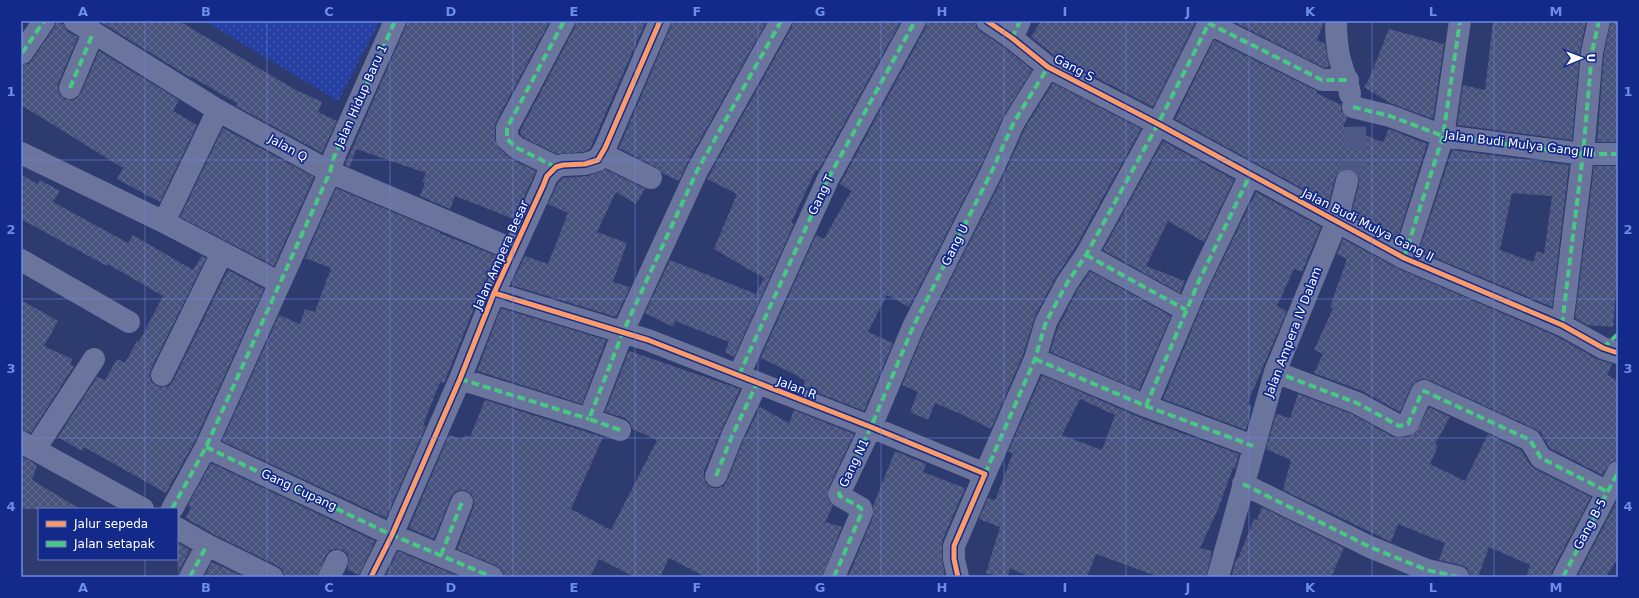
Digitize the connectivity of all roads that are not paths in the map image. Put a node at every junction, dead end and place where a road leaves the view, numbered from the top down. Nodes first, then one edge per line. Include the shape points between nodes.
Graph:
1 (44, 21) edge
2 (395, 21) edge
3 (564, 21) edge
4 (660, 21) edge
5 (780, 21) edge
6 (915, 21) edge
7 (987, 21) edge
8 (1336, 21) edge
9 (1460, 21) edge
10 (1599, 21) edge
11 (1209, 22) edge
12 (84, 27) edge
13 (1016, 29) edge
14 (22, 53) dead end
15 (1048, 67) junction
16 (70, 88) dead end
17 (1351, 96) junction
18 (218, 110) junction
19 (1158, 124) junction
20 (1442, 136) junction
21 (21, 153) edge
22 (602, 154) junction
23 (1583, 154) junction
24 (1618, 154) edge
25 (556, 167) junction
26 (330, 172) junction
27 (1250, 175) junction
28 (651, 178) dead end
29 (1347, 181) tunnel mouth
30 (164, 222) junction
31 (1337, 222) junction
32 (514, 250) junction
33 (222, 253) junction
34 (1086, 255) junction
35 (1404, 258) junction
36 (21, 260) edge
37 (280, 283) junction
38 (494, 294) junction
39 (1186, 310) junction
40 (129, 322) dead end
41 (1562, 325) junction
42 (623, 332) junction
43 (1613, 345) edge
44 (1035, 358) junction
45 (94, 359) dead end
46 (1275, 372) junction
47 (162, 375) dead end
48 (460, 379) junction
49 (748, 379) junction
50 (1146, 406) junction
51 (589, 419) junction
52 (871, 428) junction
53 (620, 430) dead end
54 (28, 445) edge
55 (1253, 446) junction
56 (206, 447) junction
57 (1618, 472) edge
58 (985, 474) junction
59 (716, 476) dead end
60 (1243, 484) junction
61 (1608, 492) junction
62 (462, 502) dead end
63 (141, 508) edge
64 (173, 508) edge
65 (178, 529) edge
66 (392, 535) junction
67 (207, 545) junction
68 (441, 556) junction
69 (190, 577) edge
70 (272, 577) edge
71 (371, 577) edge
72 (492, 577) edge
73 (834, 577) edge
74 (958, 577) edge
75 (1218, 577) edge
76 (1458, 577) edge
77 (1563, 577) edge

1 - 14 street
2 - 26 street, Jalan Hidup Baru 1 via 334,157
3 - 25 street via 506,128 507,139 517,148
4 - 22 street
5 - 42 street via 697,171
6 - 49 street, Gang T via 828,179
7 - 13 street, Gang S
8 - 17 street via 1339,58
9 - 20 street
10 - 23 street via 1588,85
11 - 17 street, Jalan Budi Mulya Gang III
11 - 19 street
12 - 16 street
12 - 18 street, Jalan Q
13 - 15 street, Gang S
15 - 19 street, Gang S
15 - 52 street, Gang U via 1014,122 913,327
17 - 20 street, Jalan Budi Mulya Gang III via 1390,116
18 - 26 street, Jalan Q
18 - 30 street
19 - 27 street, Jalan Budi Mulya Gang II
19 - 34 street
20 - 23 street, Jalan Budi Mulya Gang III
20 - 35 street
21 - 30 street
22 - 25 street via 598,160 585,164
22 - 28 street
23 - 24 street, Jalan Budi Mulya Gang III
23 - 41 street
25 - 32 street, Jalan Ampera Besar via 548,176
26 - 32 street, Jalan Q
26 - 37 street, Jalan Hidup Baru 1
27 - 31 street, Jalan Budi Mulya Gang II
27 - 39 street
29 - 31 street, Jalan Ampera IV Dalam
30 - 33 street
31 - 35 street, Jalan Budi Mulya Gang II
31 - 46 street, Jalan Ampera IV Dalam
32 - 38 street, Jalan Ampera Besar
33 - 37 street
33 - 47 street
34 - 39 street
34 - 44 street via 1046,322
35 - 41 street, Jalan Budi Mulya Gang II
36 - 40 street
37 - 56 street, Jalan Hidup Baru 1
38 - 42 street, Jalan R
38 - 48 street, Jalan Ampera Besar
39 - 50 street
41 - 43 street, Jalan Budi Mulya Gang II
42 - 49 street, Jalan R
42 - 51 street
44 - 50 street
44 - 58 street
45 - 54 street
46 - 55 street, Jalan Ampera IV Dalam
46 - 61 street via 1357,403 1399,426 1408,424 1424,391 1530,440 1541,458
48 - 51 street
48 - 66 street, Jalan Ampera Besar
49 - 52 street, Jalan R
49 - 59 street, Gang T
50 - 55 street
51 - 53 street
52 - 58 street, Jalan R
52 - 73 street, Gang N1 via 839,494 861,508 862,512
54 - 63 street
55 - 60 street, Jalan Ampera IV Dalam
56 - 64 street, Jalan Hidup Baru 1
56 - 66 street, Gang Cupang
57 - 61 street, Gang B-5
58 - 74 street via 954,546
60 - 75 street, Jalan Ampera IV Dalam
60 - 76 street via 1370,547 1427,570
61 - 77 street, Gang B-5
62 - 68 street
65 - 67 street
66 - 68 street, Gang Cupang
66 - 71 street, Jalan Ampera Besar
67 - 69 street
67 - 70 street
68 - 72 street, Gang Cupang

